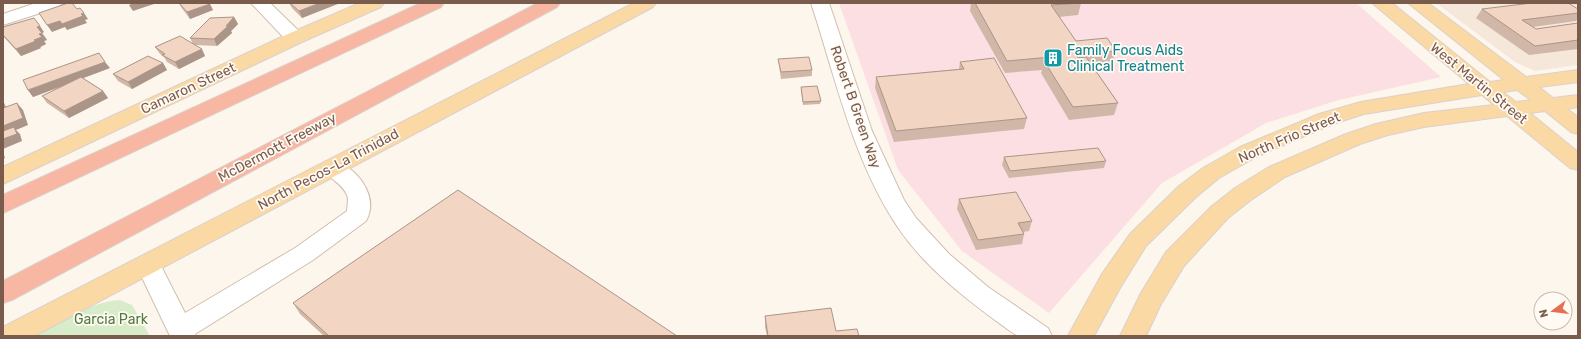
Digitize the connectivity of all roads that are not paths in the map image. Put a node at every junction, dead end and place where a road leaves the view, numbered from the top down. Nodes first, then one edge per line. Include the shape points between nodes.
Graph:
1 (54, 3) edge
2 (260, 3) edge
3 (375, 3) edge
4 (435, 3) edge
5 (551, 3) edge
6 (647, 3) edge
7 (820, 3) edge
8 (1381, 3) edge
9 (1418, 3) edge
10 (3, 20) edge
11 (295, 38) junction
12 (1578, 76) edge
13 (1522, 84) junction
14 (1486, 88) junction
15 (1578, 101) edge
16 (1549, 104) junction
17 (1512, 109) junction
18 (1578, 127) edge
19 (1578, 163) edge
20 (332, 167) junction
21 (3, 176) edge
22 (3, 205) edge
23 (148, 265) junction
24 (3, 293) edge
25 (182, 332) edge
26 (10, 336) edge
27 (1039, 336) edge
28 (1081, 336) edge
29 (1133, 336) edge

1 - 10 street
2 - 11 street
3 - 11 main road, Camaron Street
4 - 22 highway
5 - 24 highway, McDermott Freeway
6 - 20 main road, North Pecos-La Trinidad
7 - 27 street, Robert B Green Way via 864,135 896,205 937,256 964,281 1004,314
8 - 14 main road, West Martin Street
9 - 13 main road, West Martin Street
11 - 21 main road, Camaron Street
12 - 13 main road, North Frio Street
13 - 14 main road, North Frio Street
13 - 16 main road, West Martin Street
14 - 17 main road, West Martin Street
14 - 28 main road, North Frio Street via 1361,108 1326,119 1248,152 1211,174 1187,192 1138,240 1110,282
15 - 16 main road, North Frio Street
16 - 17 main road, North Frio Street
16 - 18 main road, West Martin Street
17 - 19 main road, West Martin Street
17 - 29 main road, North Frio Street via 1383,128 1353,138 1277,172 1220,212 1175,259 1150,300
20 - 23 main road, North Pecos-La Trinidad
20 - 25 street via 347,179 359,195 358,215 304,254
23 - 25 street
23 - 26 main road, North Pecos-La Trinidad

